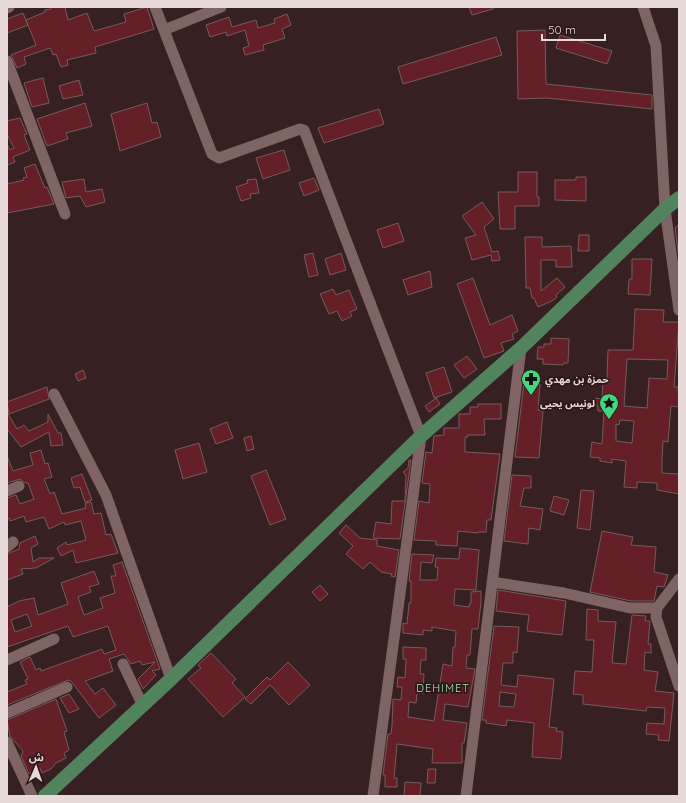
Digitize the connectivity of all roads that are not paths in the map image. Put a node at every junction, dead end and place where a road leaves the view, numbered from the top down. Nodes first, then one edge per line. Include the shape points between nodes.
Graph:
1 (155, 7) edge
2 (221, 7) edge
3 (644, 7) edge
4 (164, 30) junction
5 (7, 62) edge
6 (679, 198) edge
7 (665, 210) junction
8 (66, 214) dead end
9 (679, 310) edge
10 (521, 348) junction
11 (54, 394) dead end
12 (421, 436) junction
13 (19, 486) dead end
14 (7, 491) edge
15 (679, 579) edge
16 (492, 582) junction
17 (657, 608) junction
18 (54, 639) dead end
19 (7, 660) edge
20 (123, 664) dead end
21 (172, 679) junction
22 (679, 686) edge
23 (67, 687) dead end
24 (143, 706) junction
25 (7, 713) edge
26 (7, 742) edge
27 (32, 796) edge
28 (45, 796) edge
29 (373, 796) edge
30 (466, 796) edge

1 - 4 street
2 - 4 street
3 - 7 street via 656,46
4 - 12 street via 212,154 219,158 300,129 304,130
5 - 8 street
6 - 7 main road
7 - 9 street
7 - 10 main road
10 - 12 main road
10 - 16 street
11 - 21 street via 106,496
12 - 21 main road
12 - 29 street
13 - 14 street
15 - 17 street
16 - 17 street via 564,593 630,608
16 - 30 street
17 - 22 street via 656,617
18 - 19 street
20 - 24 street
21 - 24 main road
23 - 25 street
24 - 28 main road
26 - 27 street

